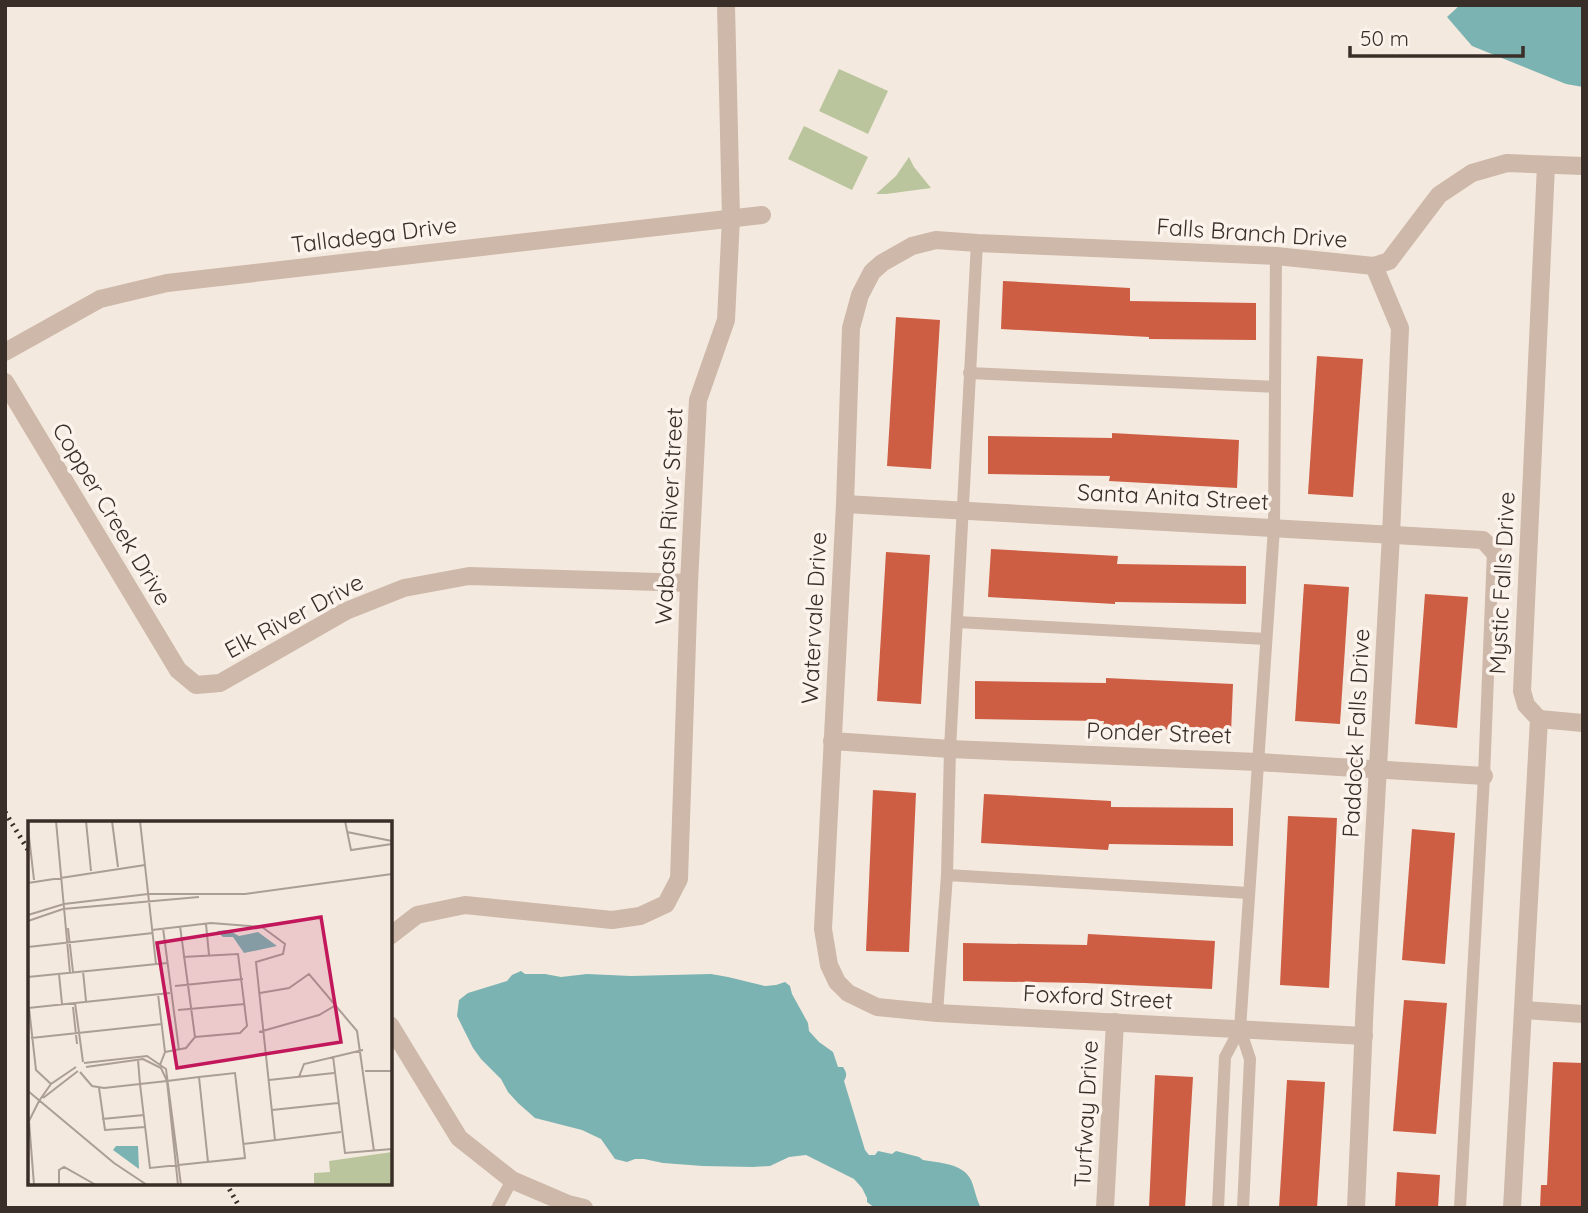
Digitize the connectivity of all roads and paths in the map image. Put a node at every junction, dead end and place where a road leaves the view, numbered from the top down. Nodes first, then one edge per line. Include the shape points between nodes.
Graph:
1 (726, 5) edge
2 (1545, 165) junction
3 (1583, 166) edge
4 (762, 215) dead end
5 (731, 218) junction
6 (977, 243) junction
7 (1276, 256) junction
8 (882, 262) joint
9 (1374, 266) junction
10 (5, 352) edge
11 (969, 373) junction
12 (5, 382) edge
13 (1275, 387) junction
14 (845, 503) junction
15 (962, 510) junction
16 (1274, 528) junction
17 (1391, 535) junction
18 (1493, 551) joint
19 (689, 583) junction
20 (957, 622) junction
21 (1266, 639) junction
22 (178, 670) joint
23 (1539, 719) junction
24 (1583, 723) edge
25 (832, 741) junction
26 (950, 749) junction
27 (1258, 762) junction
28 (1378, 770) junction
29 (1484, 776) junction
30 (947, 875) junction
31 (1249, 893) junction
32 (392, 934) edge
33 (837, 982) joint
34 (1524, 1010) junction
35 (937, 1013) junction
36 (1583, 1014) edge
37 (1115, 1022) junction
38 (392, 1029) edge
39 (1240, 1030) junction
40 (1364, 1036) junction
41 (512, 1180) junction
42 (497, 1208) edge
43 (584, 1208) edge
44 (1105, 1208) edge
45 (1218, 1208) edge
46 (1243, 1208) edge
47 (1356, 1208) edge
48 (1460, 1208) edge
49 (1512, 1208) edge

1 - 5 street, Wabash River Street
2 - 3 street, Falls Branch Drive
2 - 9 street, Falls Branch Drive via 1507,163 1472,173 1439,195 1389,261
2 - 23 street, Mystic Falls Drive via 1522,691 1526,705
4 - 5 street, Talladega Drive
5 - 10 street, Talladega Drive via 167,284 100,299
5 - 19 street, Wabash River Street via 726,320 698,400
6 - 7 street, Falls Branch Drive
6 - 8 street, Falls Branch Drive via 936,240
6 - 11 lane
7 - 9 street, Falls Branch Drive
7 - 13 lane
8 - 14 street, Watervale Drive via 860,295 851,328
9 - 17 street, Paddock Falls Drive via 1400,328
11 - 13 lane
11 - 15 lane
12 - 22 street, Copper Creek Drive
13 - 16 lane
14 - 15 street, Santa Anita Street
14 - 25 street, Watervale Drive
15 - 16 street, Santa Anita Street
15 - 20 lane
16 - 17 street, Santa Anita Street
16 - 21 lane
17 - 18 street, Santa Anita Street via 1483,540
17 - 28 street, Paddock Falls Drive
18 - 29 lane
19 - 22 street, Elk River Drive via 469,576 404,588 346,611 220,683 196,685
19 - 32 street, Wabash River Street via 679,879 666,904 640,916 612,920 466,905 417,915
20 - 21 lane
20 - 26 lane
21 - 27 lane
23 - 24 street
23 - 34 street
25 - 26 street, Ponder Street
25 - 33 street, Watervale Drive via 823,929 828,965
26 - 27 street, Ponder Street
26 - 30 lane
27 - 28 street, Ponder Street
27 - 31 lane
28 - 29 street, Ponder Street
28 - 40 street, Paddock Falls Drive
29 - 48 lane
30 - 31 lane
30 - 35 lane
31 - 39 lane
33 - 35 street, Foxford Street via 877,1007
34 - 36 street
34 - 49 street
35 - 37 street, Foxford Street
37 - 39 street, Foxford Street
37 - 44 street, Turfway Drive
38 - 41 street via 459,1138
39 - 40 street, Foxford Street
39 - 45 lane via 1225,1057
39 - 46 lane via 1250,1059
40 - 47 street, Paddock Falls Drive
41 - 42 lane
41 - 43 street

